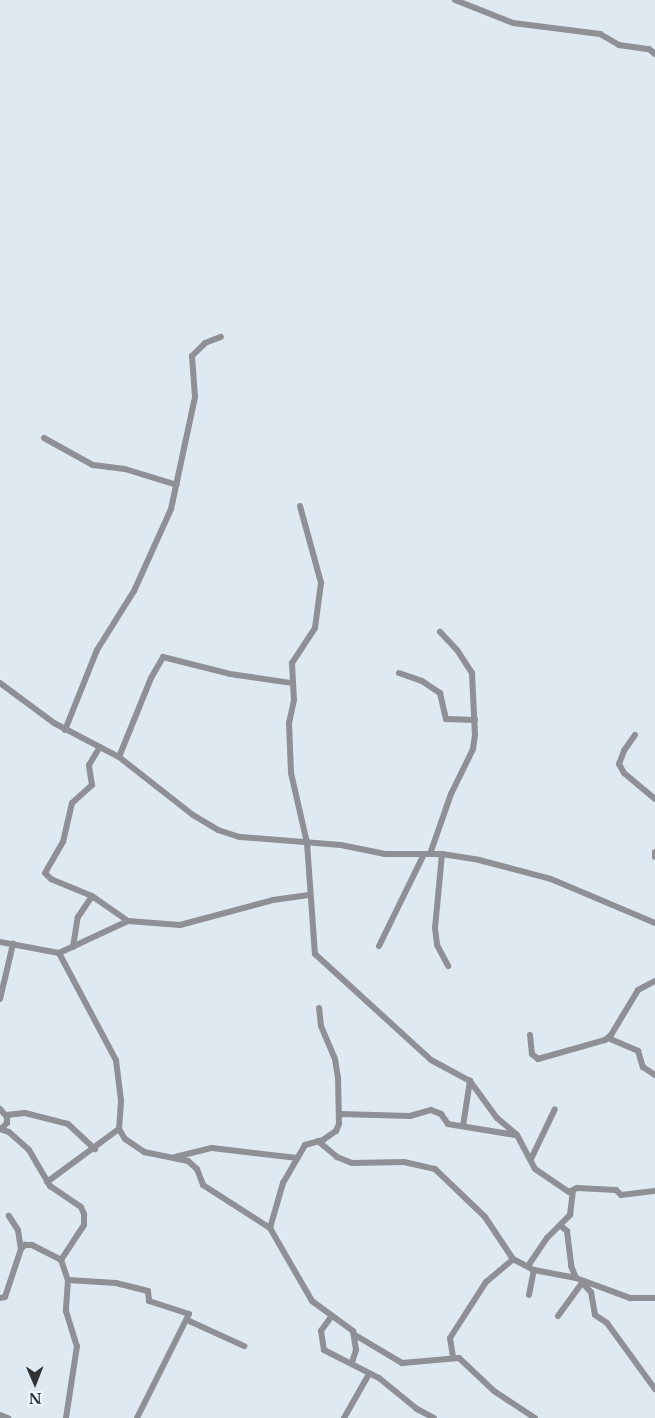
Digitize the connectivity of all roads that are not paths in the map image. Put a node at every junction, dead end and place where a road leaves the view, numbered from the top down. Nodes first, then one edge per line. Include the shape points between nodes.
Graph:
1 (455, 0) edge
2 (655, 54) edge
3 (221, 338) dead end
4 (44, 438) dead end
5 (177, 485) junction
6 (300, 506) dead end
7 (440, 632) dead end
8 (399, 673) dead end
9 (0, 683) edge
10 (292, 683) junction
11 (474, 720) junction
12 (65, 730) junction
13 (635, 735) dead end
14 (100, 747) junction
15 (119, 757) junction
16 (655, 799) edge
17 (307, 843) junction
18 (655, 852) edge
19 (427, 854) junction
20 (442, 854) junction
21 (655, 856) edge
22 (309, 895) junction
23 (92, 896) junction
24 (128, 921) junction
25 (655, 922) edge
26 (0, 942) edge
27 (13, 944) junction
28 (379, 946) dead end
29 (73, 948) junction
30 (59, 953) junction
31 (448, 966) dead end
32 (655, 981) edge
33 (0, 999) edge
34 (319, 1008) dead end
35 (530, 1035) dead end
36 (608, 1038) junction
37 (655, 1075) edge
38 (470, 1081) junction
39 (0, 1109) edge
40 (555, 1109) dead end
41 (6, 1114) junction
42 (340, 1114) junction
43 (7, 1123) junction
44 (464, 1126) junction
45 (119, 1128) junction
46 (0, 1129) edge
47 (9, 1132) junction
48 (517, 1135) junction
49 (318, 1140) junction
50 (95, 1149) junction
51 (175, 1157) junction
52 (297, 1158) junction
53 (531, 1159) junction
54 (47, 1182) junction
55 (655, 1191) edge
56 (572, 1192) junction
57 (9, 1216) dead end
58 (561, 1226) junction
59 (270, 1228) junction
60 (21, 1249) junction
61 (513, 1258) junction
62 (61, 1260) junction
63 (531, 1268) junction
64 (68, 1280) junction
65 (580, 1281) junction
66 (529, 1295) dead end
67 (0, 1298) edge
68 (655, 1298) edge
69 (558, 1316) dead end
70 (331, 1317) junction
71 (187, 1320) junction
72 (354, 1335) junction
73 (244, 1346) dead end
74 (453, 1357) junction
75 (352, 1362) junction
76 (369, 1374) junction
77 (655, 1389) edge
78 (0, 1415) edge
79 (423, 1416) edge
80 (8, 1418) edge
81 (66, 1418) edge
82 (137, 1418) edge
83 (344, 1418) edge
84 (434, 1418) edge
85 (535, 1418) edge

1 - 2 street via 513,23 600,34 619,45 649,48
3 - 5 street via 205,343 192,356 194,396
4 - 5 street via 93,466 125,469
5 - 12 street via 166,520 139,581 97,650
6 - 10 street via 320,574 321,592 315,628 292,663
7 - 11 street via 472,673
8 - 11 street via 422,681 440,694 446,719
9 - 12 street
10 - 15 street via 230,674 163,657 151,678
10 - 17 street via 294,700 289,723 291,773
11 - 19 street via 473,749
12 - 14 street
13 - 16 street via 624,751 621,769
14 - 15 street
14 - 23 street via 89,765 90,788 72,803 63,842 45,873 51,879
15 - 17 street via 193,815 218,830 240,836
17 - 19 street via 341,845 385,854
17 - 22 street
18 - 21 street
19 - 20 street
19 - 28 street
20 - 25 street via 491,862 551,879
20 - 31 street via 435,928 437,945
22 - 24 street via 273,900 180,925
22 - 38 street via 317,957 432,1060
23 - 24 street
23 - 29 street via 78,917
24 - 29 street
26 - 27 street
27 - 30 street
27 - 33 street
29 - 30 street
30 - 45 street via 116,1060 121,1101
32 - 36 street via 638,990
34 - 42 street via 321,1026 335,1059
35 - 36 street via 532,1054 538,1059 562,1055
36 - 37 street via 638,1050 643,1067
38 - 44 street
38 - 48 street via 497,1118
39 - 41 street
40 - 53 street
41 - 43 street
41 - 50 street via 25,1113 68,1124
42 - 44 street via 410,1116 431,1110 441,1114 448,1124
42 - 49 street via 337,1130
43 - 46 street
43 - 47 street
44 - 48 street
45 - 50 street
45 - 51 street via 128,1142 144,1152
46 - 47 street
47 - 54 street via 29,1150
48 - 53 street
49 - 52 street via 305,1145
49 - 61 street via 337,1157 352,1163 404,1162 435,1169 486,1217
50 - 54 street
51 - 52 street via 212,1148
51 - 59 street via 197,1169 205,1186
52 - 59 street via 283,1183
53 - 56 street via 535,1170
54 - 62 street via 64,1198 81,1207 84,1214 84,1225
55 - 56 street via 621,1195 616,1190 576,1188
56 - 58 street via 570,1215
57 - 60 street via 18,1230
58 - 63 street via 547,1238
58 - 65 street via 567,1231 571,1266
59 - 70 street via 308,1297
60 - 62 street via 32,1245
60 - 67 street via 5,1297
61 - 63 street
61 - 74 street via 479,1290 450,1338
62 - 64 street
63 - 65 street
63 - 66 street
64 - 71 street via 116,1284 148,1292 149,1301 187,1312
64 - 81 street via 66,1311 77,1348
65 - 68 street via 630,1298
65 - 69 street
65 - 77 street via 592,1292 595,1315 607,1323
70 - 72 street via 346,1325
70 - 75 street via 321,1331 322,1347
71 - 73 street
71 - 82 street
72 - 74 street via 402,1363
72 - 75 street via 356,1350
74 - 85 street via 466,1362 486,1384
75 - 76 street
76 - 79 street
76 - 83 street
78 - 80 street
79 - 84 street

